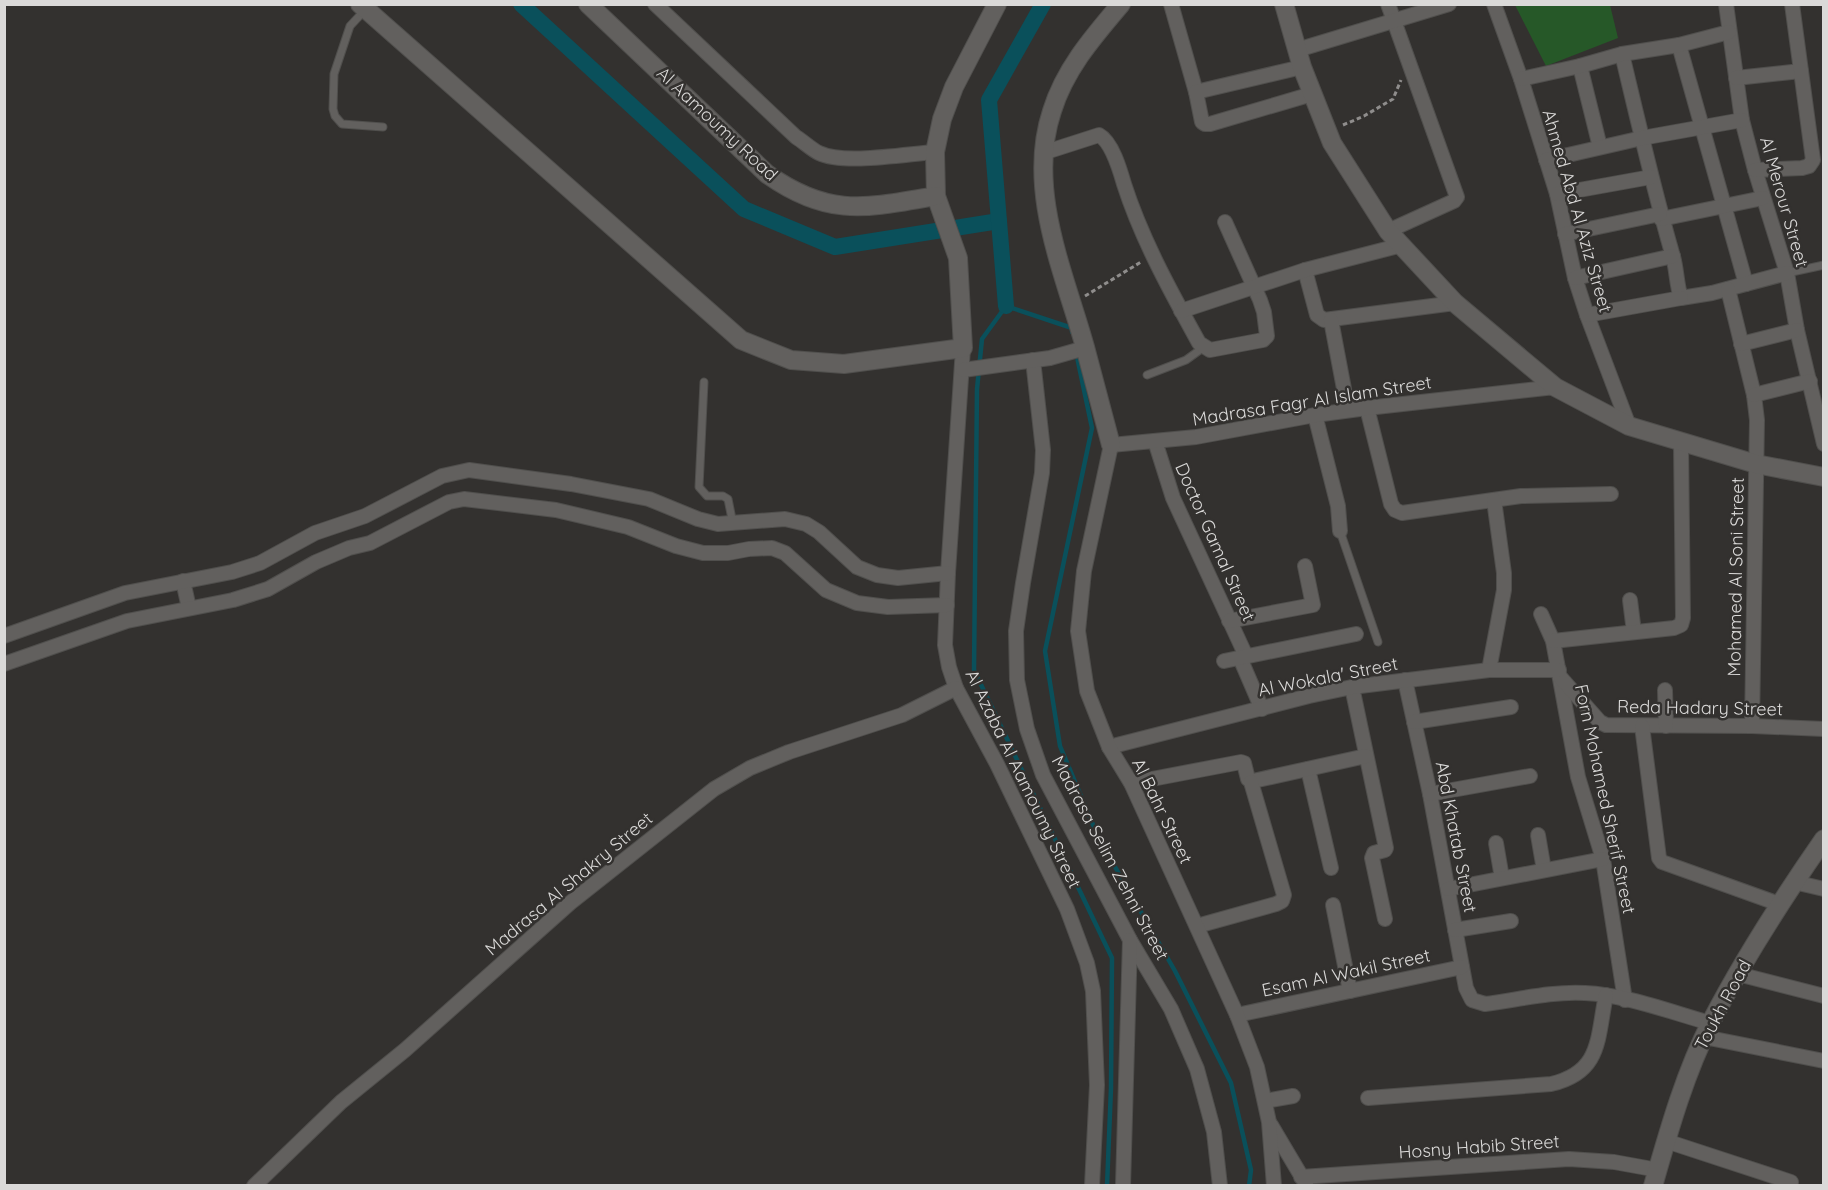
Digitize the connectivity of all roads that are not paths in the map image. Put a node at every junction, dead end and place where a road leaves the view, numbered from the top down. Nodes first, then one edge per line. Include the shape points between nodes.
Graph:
1 (588, 4) edge
2 (655, 4) edge
3 (997, 4) edge
4 (1121, 4) edge
5 (1172, 4) edge
6 (1284, 4) edge
7 (1388, 4) edge
8 (1449, 4) edge
9 (1494, 4) edge
10 (1726, 4) edge
11 (1792, 4) edge
12 (363, 7) edge
13 (1394, 21) junction
14 (1729, 32) junction
15 (1679, 45) junction
16 (1622, 54) junction
17 (1299, 58) junction
18 (1580, 66) junction
19 (1801, 70) junction
20 (1736, 78) junction
21 (1521, 79) junction
22 (1196, 92) junction
23 (1312, 94) junction
24 (1742, 120) junction
25 (1701, 126) junction
26 (383, 127) dead end
27 (1642, 138) junction
28 (1600, 147) junction
29 (935, 152) junction
30 (1043, 153) junction
31 (1546, 160) junction
32 (1755, 170) junction
33 (1651, 177) junction
34 (1557, 194) junction
35 (936, 196) junction
36 (1763, 198) junction
37 (1724, 206) junction
38 (1661, 217) junction
39 (1225, 222) dead end
40 (1388, 231) junction
41 (1565, 234) junction
42 (1402, 245) junction
43 (1673, 256) junction
44 (1824, 266) edge
45 (1305, 270) junction
46 (1786, 273) junction
47 (1575, 278) junction
48 (1746, 284) junction
49 (1254, 287) junction
50 (1728, 289) junction
51 (1681, 298) junction
52 (1455, 303) junction
53 (1181, 311) junction
54 (1587, 315) junction
55 (1331, 320) junction
56 (1797, 330) junction
57 (1741, 344) junction
58 (1204, 347) junction
59 (963, 348) junction
60 (1085, 348) junction
61 (1033, 360) junction
62 (965, 369) junction
63 (1147, 375) dead end
64 (1810, 381) junction
65 (704, 382) dead end
66 (1555, 387) junction
67 (1754, 395) junction
68 (1367, 408) junction
69 (1348, 410) junction
70 (1315, 415) junction
71 (1629, 426) junction
72 (1155, 441) junction
73 (1681, 443) junction
74 (1824, 444) edge
75 (1111, 445) junction
76 (1756, 464) junction
77 (1824, 477) edge
78 (1611, 494) dead end
79 (1494, 500) junction
80 (733, 524) junction
81 (1340, 531) joint
82 (304, 542) junction
83 (315, 560) junction
84 (1305, 566) dead end
85 (948, 573) junction
86 (184, 584) junction
87 (1630, 600) dead end
88 (188, 605) junction
89 (947, 605) junction
90 (1541, 614) dead end
91 (1229, 621) junction
92 (1634, 632) junction
93 (1356, 634) dead end
94 (4, 636) edge
95 (1553, 641) junction
96 (1378, 642) dead end
97 (1243, 657) junction
98 (1224, 661) dead end
99 (4, 664) edge
100 (1489, 670) junction
101 (1560, 674) junction
102 (1405, 680) junction
103 (1352, 687) junction
104 (956, 688) junction
105 (1665, 690) dead end
106 (1511, 707) dead end
107 (1262, 709) junction
108 (1414, 722) junction
109 (1642, 726) junction
110 (1666, 726) junction
111 (1752, 726) junction
112 (1824, 729) edge
113 (1109, 747) junction
114 (1366, 756) junction
115 (1308, 769) junction
116 (1530, 776) dead end
117 (1251, 782) junction
118 (1131, 783) junction
119 (1430, 794) junction
120 (1538, 835) dead end
121 (1824, 839) edge
122 (1496, 843) dead end
123 (1603, 859) junction
124 (1331, 868) dead end
125 (1545, 870) junction
126 (1502, 878) junction
127 (1794, 882) junction
128 (1448, 889) junction
129 (1824, 889) edge
130 (1779, 904) junction
131 (1333, 905) dead end
132 (1385, 919) dead end
133 (1511, 921) dead end
134 (1197, 926) junction
135 (1455, 930) junction
136 (1130, 940) junction
137 (1462, 967) junction
138 (1738, 974) junction
139 (1350, 991) junction
140 (1606, 995) junction
141 (1824, 996) edge
142 (1625, 1000) junction
143 (1237, 1015) junction
144 (1707, 1030) junction
145 (1824, 1061) edge
146 (1293, 1096) dead end
147 (1368, 1098) dead end
148 (1265, 1101) junction
149 (1269, 1122) junction
150 (1666, 1141) junction
151 (1655, 1178) edge
152 (1304, 1181) edge
153 (1791, 1182) dead end
154 (254, 1185) edge
155 (1092, 1185) edge
156 (1123, 1185) edge
157 (1220, 1185) edge
158 (1274, 1185) edge

1 - 35 street, Al Aamoumy Road via 767,174 787,188 832,205 857,207
2 - 29 street via 819,153 855,158
3 - 29 street via 954,87
4 - 30 street via 1068,73 1051,111
5 - 22 street
6 - 17 street
7 - 13 street
8 - 13 street
9 - 21 street, Ahmed Abd Al Aziz Street
10 - 14 street, Al Merour Street
11 - 19 street
12 - 26 lane via 350,26 334,74 333,109 342,124
12 - 59 street via 741,340 790,360 844,364
13 - 17 street
13 - 40 street via 1457,197
14 - 15 street
14 - 20 street, Al Merour Street
15 - 16 street
15 - 25 street
16 - 18 street
16 - 27 street
17 - 22 street
17 - 23 street
18 - 21 street
18 - 28 street
19 - 20 street
19 - 32 street via 1813,160 1802,168
20 - 24 street, Al Merour Street
21 - 31 street, Ahmed Abd Al Aziz Street
22 - 23 street via 1202,122 1206,124
23 - 40 street via 1328,132
24 - 25 street
24 - 32 street, Al Merour Street
25 - 27 street
25 - 37 street
27 - 28 street
27 - 33 street
28 - 31 street
29 - 35 street
30 - 53 street via 1099,135 1104,138 1116,159 1152,255
30 - 60 street via 1044,195
31 - 34 street, Ahmed Abd Al Aziz Street
32 - 36 street, Al Merour Street
33 - 34 street
33 - 38 street
34 - 41 street, Ahmed Abd Al Aziz Street
35 - 59 street via 958,258
36 - 37 street
36 - 46 street, Al Merour Street
37 - 38 street
37 - 48 street
38 - 41 street
38 - 43 street
39 - 49 street
40 - 42 street
41 - 47 street, Ahmed Abd Al Aziz Street
42 - 45 street
42 - 52 street
43 - 47 street
43 - 51 street
44 - 46 lane
45 - 49 street
45 - 55 street via 1317,315
46 - 48 street
46 - 56 street, Al Merour Street
47 - 54 street, Ahmed Abd Al Aziz Street
48 - 50 street
49 - 53 street
49 - 58 street via 1264,312 1266,339 1216,350
50 - 51 street
50 - 57 street, Mohamed Al Soni Street
51 - 54 street
52 - 55 street
52 - 66 street
53 - 58 street
54 - 71 street, Ahmed Abd Al Aziz Street
55 - 69 street
56 - 57 street
56 - 64 street, Al Merour Street
57 - 67 street, Mohamed Al Soni Street
58 - 63 lane via 1186,360
59 - 62 street, Al Azaba Al Aamoumy Street
60 - 61 street
60 - 75 street
61 - 62 street
61 - 136 street, Madrasa Selim Zehni Street via 1042,473 1016,631 1017,681 1027,729 1043,775
62 - 85 street, Al Azaba Al Aamoumy Street
64 - 67 street
64 - 74 street, Al Merour Street
65 - 80 lane via 699,487 707,496 728,499
66 - 68 street, Madrasa Fagr Al Islam Street
66 - 71 street
67 - 76 street, Mohamed Al Soni Street
68 - 69 street, Madrasa Fagr Al Islam Street
68 - 79 street via 1390,504 1395,510 1402,513
69 - 70 street, Madrasa Fagr Al Islam Street
70 - 72 street, Madrasa Fagr Al Islam Street via 1236,431
70 - 81 street via 1338,506
71 - 73 street
72 - 75 street, Madrasa Fagr Al Islam Street
72 - 91 street, Doctor Gamal Street via 1173,498
73 - 76 street
73 - 92 street via 1683,618 1681,625 1674,628
75 - 113 street, Al Bahr Street via 1084,571 1078,631 1086,691
76 - 77 street
76 - 111 street, Mohamed Al Soni Street
78 - 79 street via 1532,495
79 - 100 street via 1504,590
80 - 82 street via 698,519 649,499 571,483 469,470 442,476
80 - 85 street via 785,519 806,524 857,567 877,575 898,578
81 - 96 lane
82 - 83 street
82 - 86 street via 260,563
83 - 88 street via 268,589 233,600
83 - 89 street via 370,543 449,502 465,499 556,510 628,527 703,553 771,548 785,553 826,590 857,603 888,607
84 - 91 street via 1313,605
85 - 89 street, Al Azaba Al Aamoumy Street
86 - 88 street
86 - 94 street via 125,593
87 - 92 street
88 - 99 street via 128,621
89 - 104 street, Al Azaba Al Aamoumy Street via 945,645
90 - 95 street, Forn Mohamed Sherif Street
91 - 97 street, Doctor Gamal Street
92 - 95 street
93 - 97 street
95 - 101 street, Forn Mohamed Sherif Street
97 - 98 street
97 - 107 street, Doctor Gamal Street
100 - 101 street, Al Wokala' Street
100 - 102 street, Al Wokala' Street
101 - 109 street, Reda Hadary Street via 1600,722
101 - 123 street, Forn Mohamed Sherif Street via 1578,777
102 - 103 street, Al Wokala' Street
102 - 108 street, Abd Khatab Street
103 - 107 street, Al Wokala' Street
103 - 114 street
104 - 154 street, Madrasa Al Shakry Street via 902,715 750,768 714,789 570,903 341,1102
104 - 155 street, Al Azaba Al Aamoumy Street via 1067,909 1086,963 1093,991 1096,1085
105 - 110 street
106 - 108 street
107 - 113 street, Al Wokala' Street
108 - 119 street, Abd Khatab Street
109 - 110 street, Reda Hadary Street
109 - 130 street via 1662,862
110 - 111 street, Reda Hadary Street
111 - 112 street, Reda Hadary Street
113 - 118 street, Al Bahr Street
114 - 115 street
114 - 132 street via 1386,848 1372,858
115 - 117 street
115 - 124 street
116 - 119 street
117 - 118 street via 1241,762
117 - 134 street via 1284,896 1276,904
118 - 134 street, Al Bahr Street
119 - 128 street, Abd Khatab Street
120 - 125 street
121 - 127 street, Toukh Road
122 - 126 street
123 - 125 street
123 - 142 street, Forn Mohamed Sherif Street
125 - 126 street
126 - 128 street
127 - 129 street
127 - 130 street, Toukh Road
128 - 135 street, Abd Khatab Street
130 - 138 street, Toukh Road
131 - 139 street
133 - 135 street
134 - 143 street, Al Bahr Street
135 - 137 street, Abd Khatab Street
136 - 156 street
136 - 157 street, Madrasa Selim Zehni Street via 1171,1009 1197,1069 1214,1132
137 - 139 street, Esam Al Wakil Street
137 - 140 street, Abd Khatab Street via 1468,994 1472,1000 1485,1004 1565,993
138 - 141 street
138 - 144 street, Toukh Road
139 - 143 street, Esam Al Wakil Street
140 - 142 street
140 - 147 street via 1594,1055 1584,1070 1569,1080
142 - 144 street
143 - 148 street, Al Bahr Street
144 - 145 street
144 - 150 street, Toukh Road
146 - 148 street
148 - 149 street, Al Bahr Street
149 - 152 street
149 - 158 street, Al Bahr Street
150 - 151 street, Toukh Road
150 - 153 street
151 - 152 street, Hosny Habib Street via 1614,1162 1569,1159

